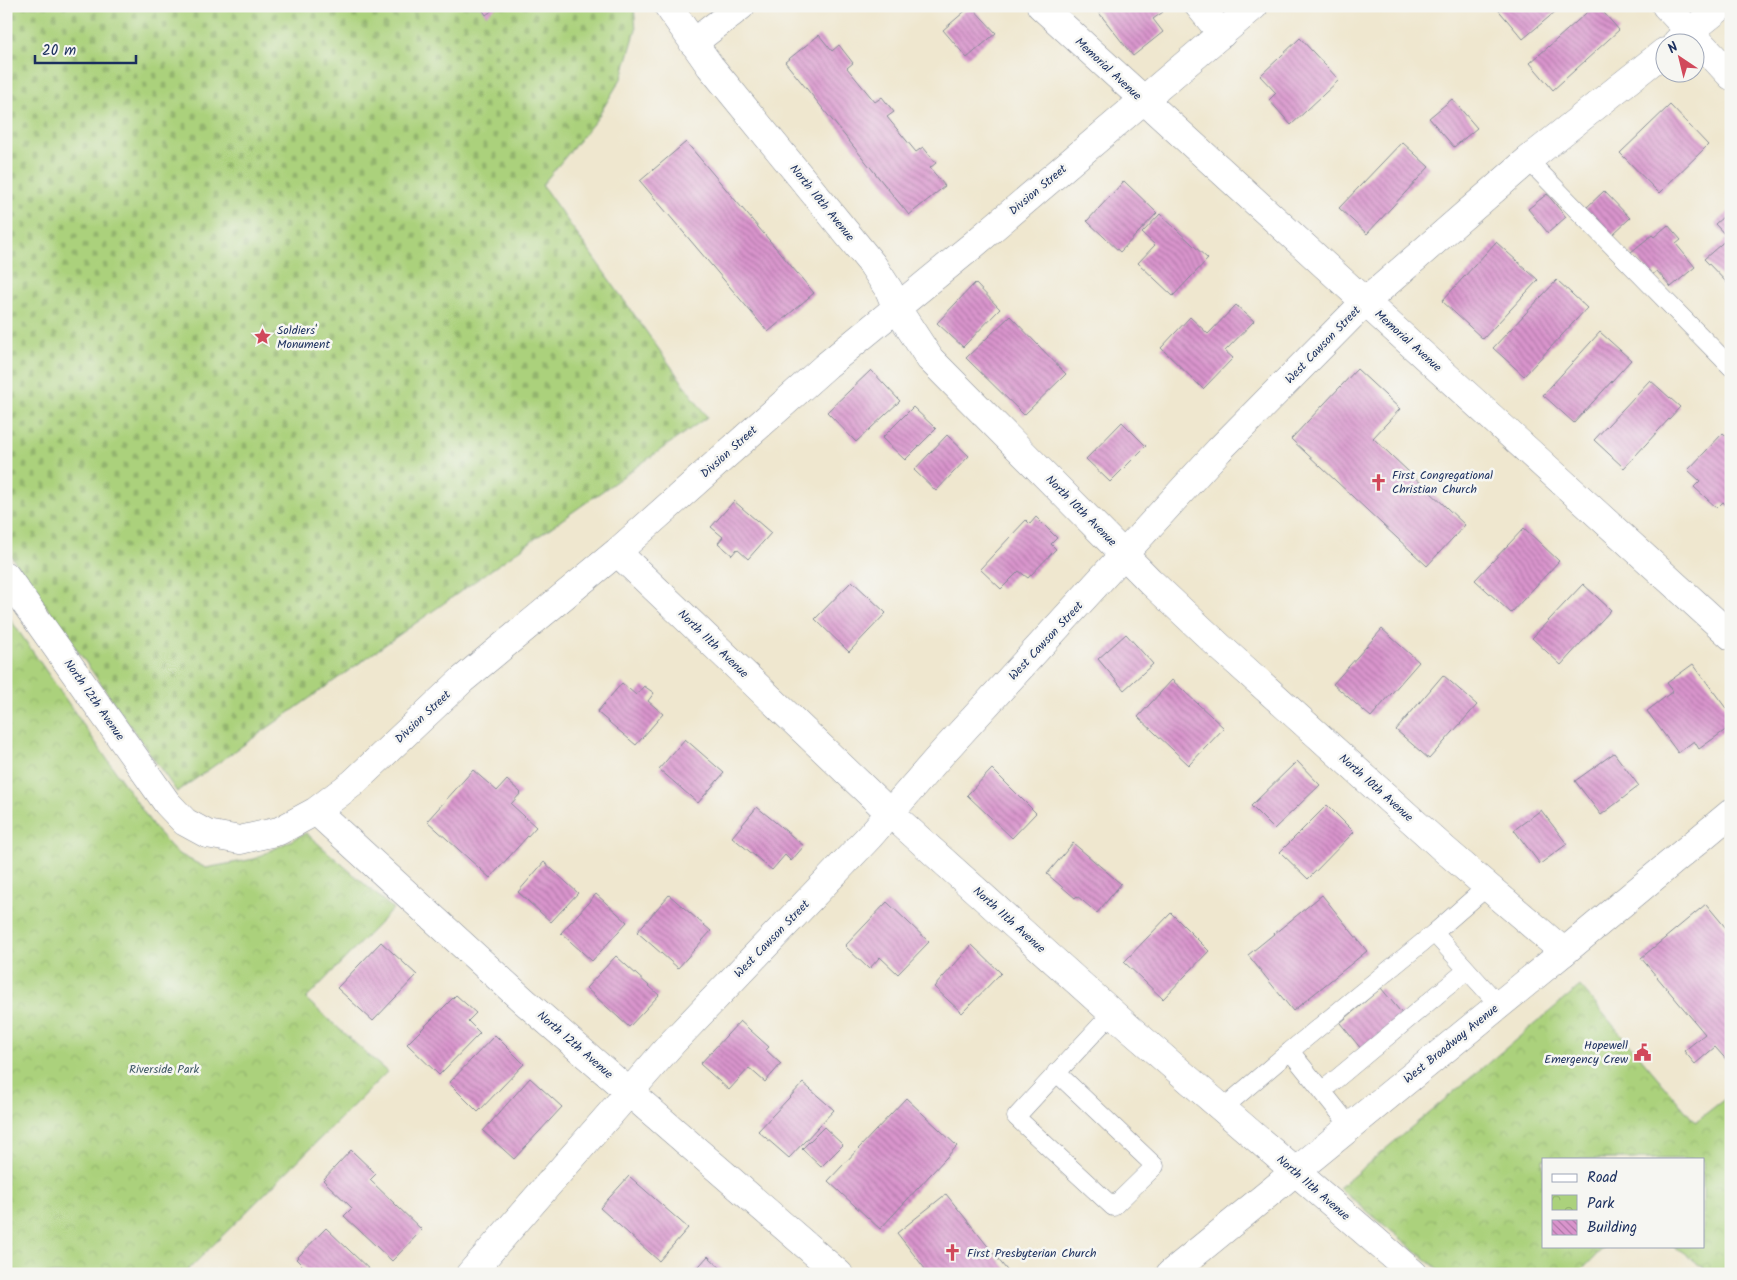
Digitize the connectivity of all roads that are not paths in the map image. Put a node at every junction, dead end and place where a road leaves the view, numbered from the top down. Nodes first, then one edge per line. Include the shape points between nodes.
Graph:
1 (668, 6) edge
2 (741, 6) edge
3 (1041, 6) edge
4 (1198, 6) edge
5 (1254, 6) edge
6 (1666, 6) edge
7 (1722, 6) edge
8 (1680, 32) edge
9 (1689, 32) edge
10 (1222, 34) junction
11 (693, 44) junction
12 (1704, 54) edge
13 (1654, 60) edge
14 (1731, 76) edge
15 (1143, 101) junction
16 (1528, 160) junction
17 (1365, 302) junction
18 (896, 307) junction
19 (1731, 367) edge
20 (617, 552) junction
21 (1124, 554) junction
22 (6, 576) edge
23 (1731, 636) edge
24 (316, 811) junction
25 (890, 813) junction
26 (1731, 813) edge
27 (184, 822) joint
28 (1489, 885) junction
29 (1434, 933) junction
30 (1564, 952) junction
31 (1467, 970) junction
32 (1500, 1005) junction
33 (1112, 1013) junction
34 (1290, 1051) junction
35 (1056, 1072) junction
36 (1322, 1091) junction
37 (630, 1092) junction
38 (1222, 1109) junction
39 (1350, 1126) junction
40 (1295, 1172) junction
41 (470, 1274) edge
42 (840, 1274) edge
43 (1170, 1274) edge
44 (1414, 1274) edge

1 - 11 street, North 10th Avenue
2 - 11 street
3 - 15 street, Memorial Avenue
4 - 10 street
5 - 10 street, Divsion Street
6 - 8 street
7 - 9 street
10 - 15 street, Divsion Street
11 - 18 street, North 10th Avenue via 872,264
12 - 14 street
13 - 16 street, West Cawson Street
15 - 17 street, Memorial Avenue
15 - 18 street, Divsion Street
16 - 17 street, West Cawson Street
16 - 19 lane
17 - 21 street, West Cawson Street via 1220,450
17 - 23 street, Memorial Avenue
18 - 20 street, Divsion Street
18 - 21 street, North 10th Avenue via 930,359
20 - 24 street, Divsion Street via 462,680 353,783
20 - 25 street, North 11th Avenue
21 - 25 street, West Cawson Street
21 - 28 street, North 10th Avenue via 1218,645
22 - 27 street, North 12th Avenue via 167,803
24 - 27 street, Divsion Street via 279,830 240,840 207,834
24 - 37 street, North 12th Avenue via 524,1001
25 - 33 street, North 11th Avenue
25 - 37 street, West Cawson Street via 673,1042
26 - 30 street, West Broadway Avenue
28 - 29 lane
28 - 30 street, North 10th Avenue
29 - 31 lane
29 - 34 lane
30 - 32 street, West Broadway Avenue
31 - 32 lane
31 - 36 lane
32 - 39 street, West Broadway Avenue
33 - 35 lane
33 - 38 street, North 11th Avenue
34 - 36 lane
34 - 38 lane
35 - 35 lane via 1016,1117 1113,1207 1155,1166
36 - 39 lane
37 - 41 street, West Cawson Street
37 - 42 street, North 12th Avenue
38 - 40 street, North 11th Avenue
39 - 40 street, West Broadway Avenue
40 - 43 street, West Broadway Avenue
40 - 44 street, North 11th Avenue

